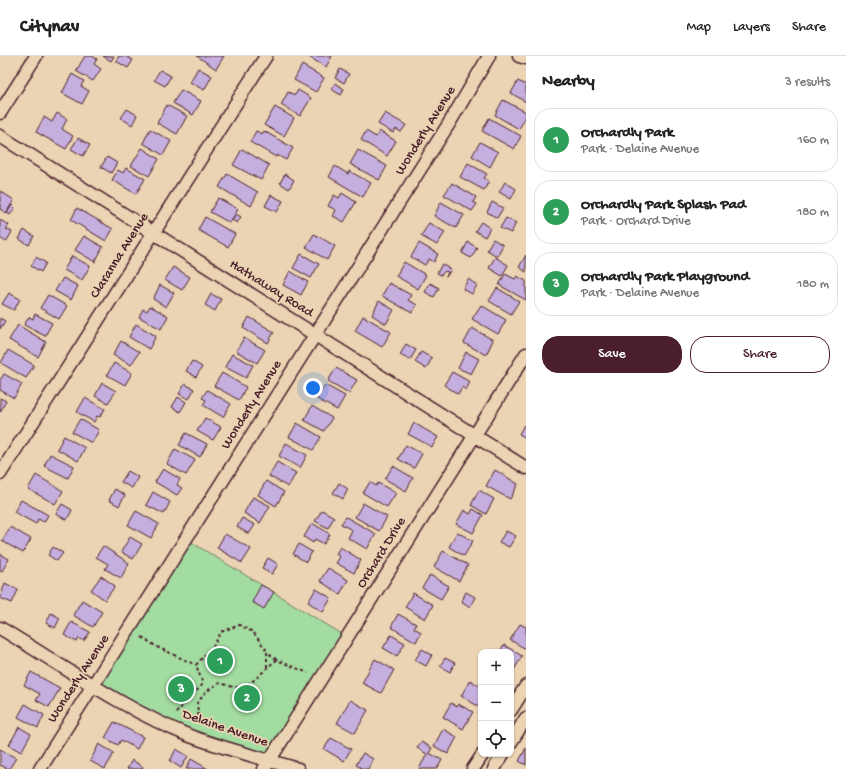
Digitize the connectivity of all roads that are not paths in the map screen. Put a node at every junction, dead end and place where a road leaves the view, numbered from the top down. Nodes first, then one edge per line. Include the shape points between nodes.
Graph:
1 (36, 56) edge
2 (266, 56) edge
3 (489, 56) edge
4 (519, 56) edge
5 (526, 58) edge
6 (0, 113) edge
7 (0, 136) edge
8 (153, 232) junction
9 (315, 334) junction
10 (526, 354) edge
11 (474, 436) junction
12 (526, 468) edge
13 (0, 474) edge
14 (0, 628) edge
15 (94, 685) junction
16 (526, 686) edge
17 (514, 705) edge
18 (526, 718) edge
19 (514, 737) edge
20 (481, 757) edge
21 (501, 757) edge
22 (266, 765) edge
23 (40, 769) edge
24 (298, 769) edge
25 (473, 769) edge
26 (494, 769) edge

1 - 6 street
2 - 8 street, Claranna Avenue
3 - 9 street, Wonderly Avenue
4 - 5 street
7 - 8 street, Hathaway Road
8 - 9 street, Hathaway Road
8 - 13 street, Claranna Avenue
9 - 11 street, Hathaway Road
9 - 15 street, Wonderly Avenue
10 - 11 street, Orchard Drive
11 - 12 street, Hathaway Road
11 - 22 street, Orchard Drive
14 - 15 street, Delaine Avenue
15 - 22 street, Delaine Avenue via 152,718
15 - 23 street, Wonderly Avenue
16 - 17 street
18 - 19 street
20 - 25 street
21 - 26 street
22 - 24 street, Delaine Avenue

